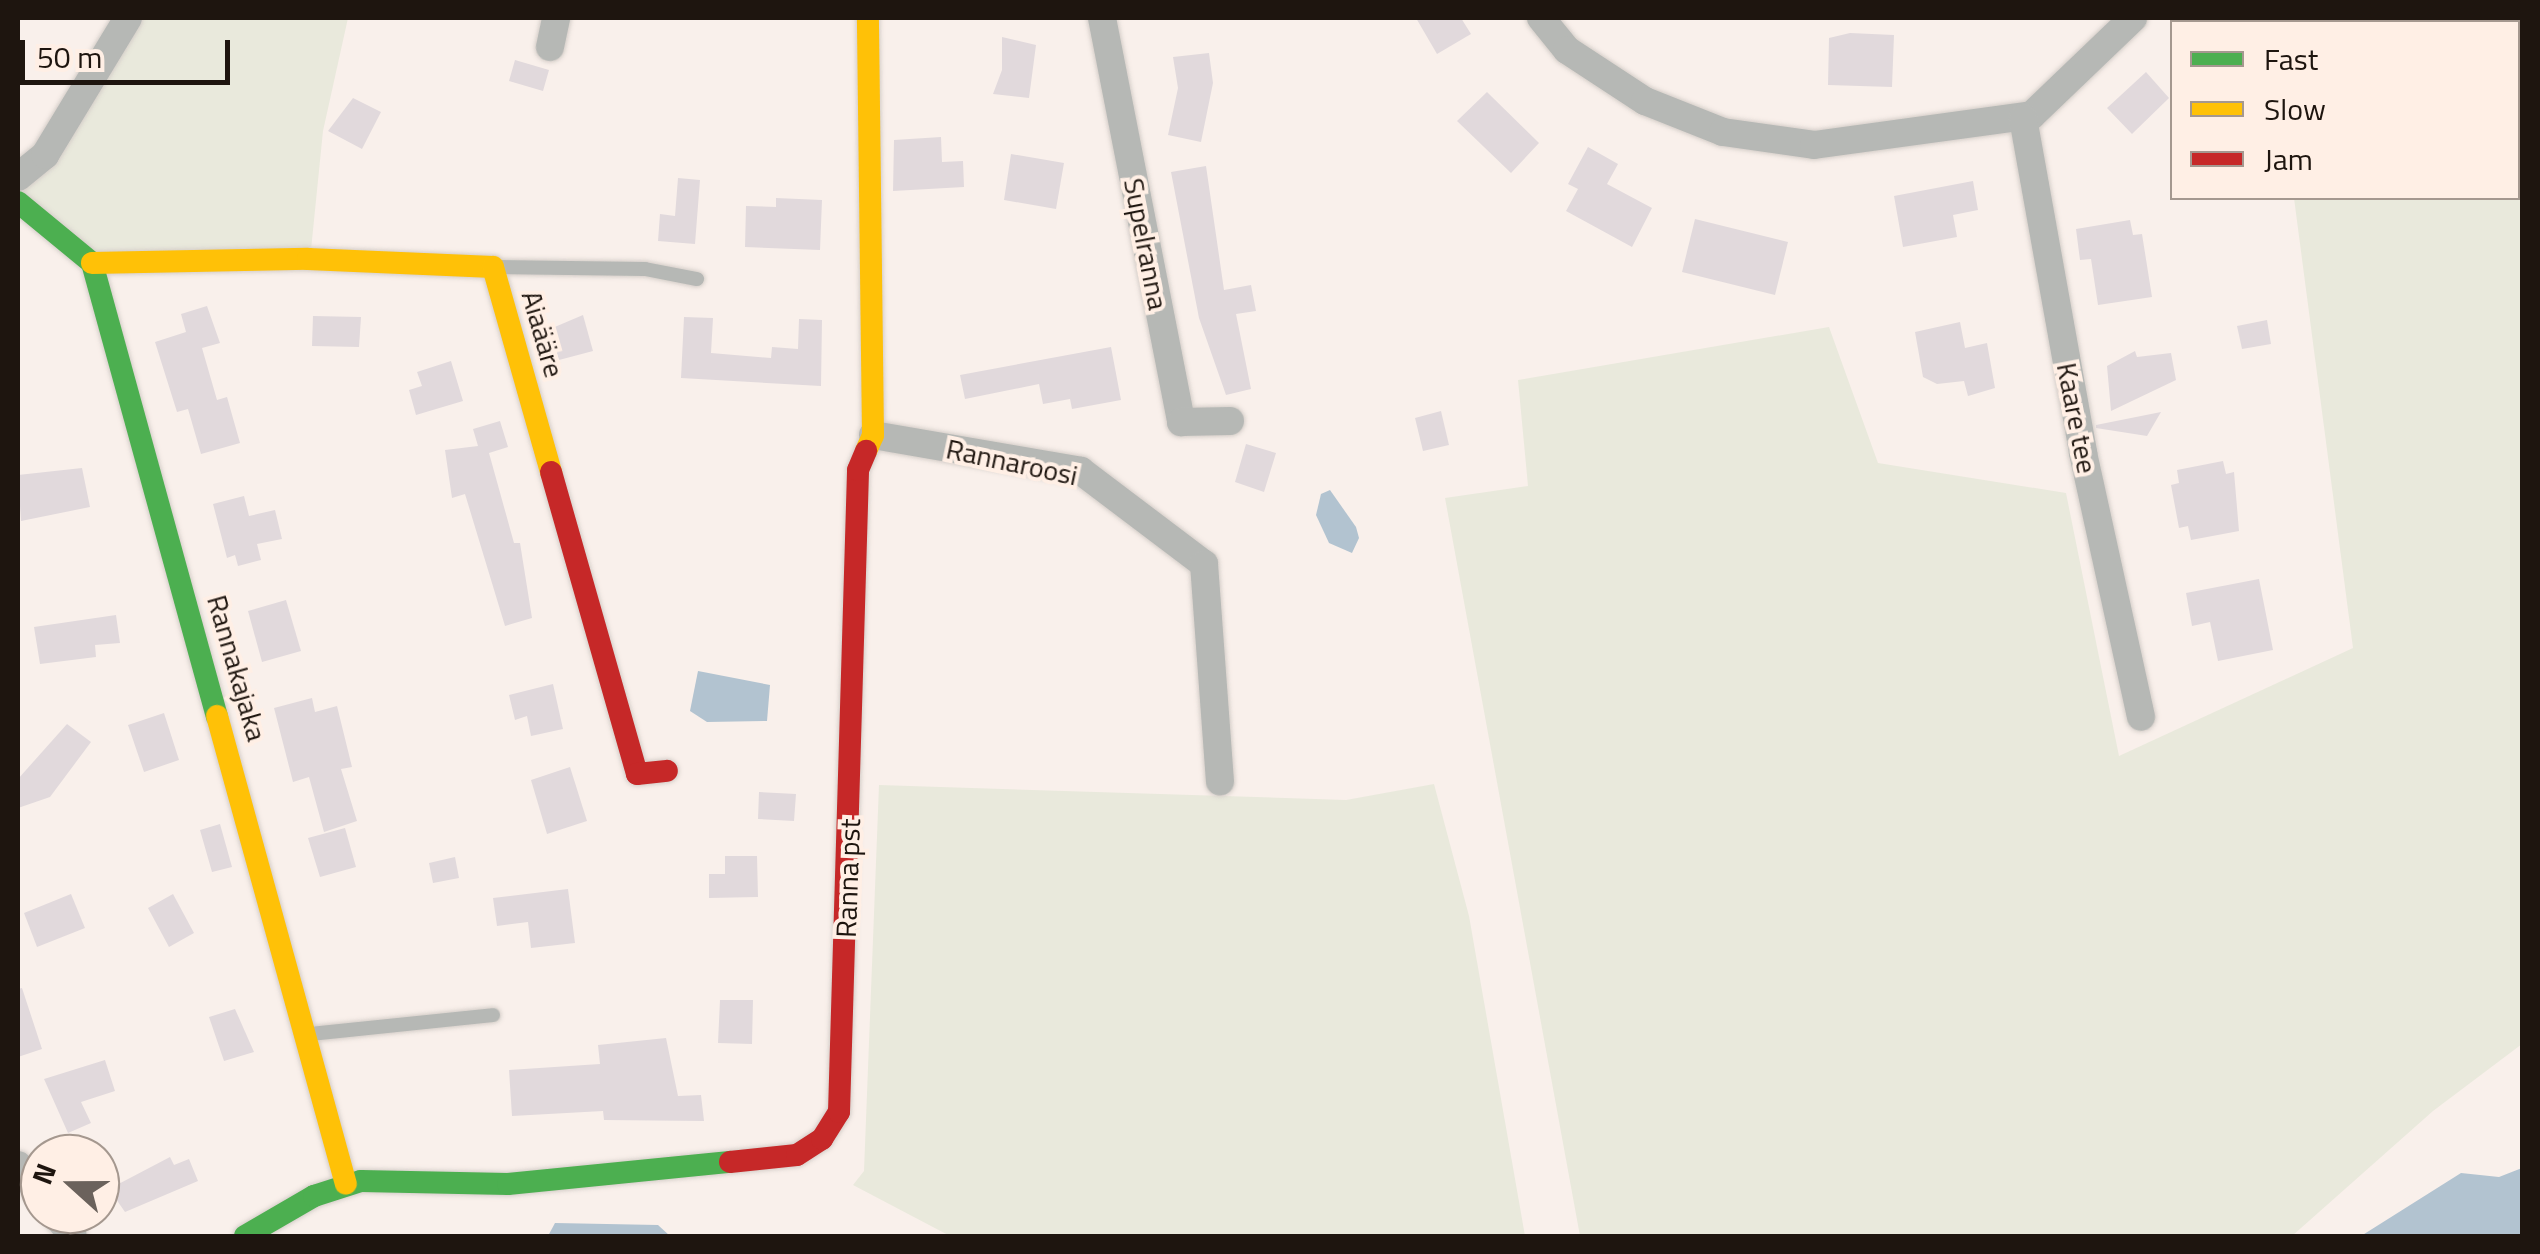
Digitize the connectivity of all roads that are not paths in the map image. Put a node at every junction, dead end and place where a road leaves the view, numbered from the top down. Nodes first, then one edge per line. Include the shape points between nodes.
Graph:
1 (128, 18) edge
2 (556, 18) edge
3 (868, 18) edge
4 (1102, 18) edge
5 (1540, 18) edge
6 (2133, 18) edge
7 (550, 46) dead end
8 (2023, 118) junction
9 (18, 177) edge
10 (18, 202) edge
11 (92, 263) junction
12 (493, 267) junction
13 (697, 278) dead end
14 (1230, 421) dead end
15 (873, 435) junction
16 (2141, 717) dead end
17 (667, 771) dead end
18 (1220, 781) dead end
19 (493, 1015) dead end
20 (310, 1034) junction
21 (346, 1184) junction
22 (245, 1236) edge

1 - 9 street via 45,155
2 - 7 street
3 - 15 street, Ranna pst
4 - 14 street, Supelranna via 1181,422
5 - 8 street via 1567,50 1645,101 1754,139 1832,143
6 - 8 street via 2088,67
8 - 16 street, Kaare tee via 2083,453
10 - 11 street
11 - 12 street, Aiaääre via 308,259
11 - 20 street, Rannakajaka
12 - 13 lane via 645,269
12 - 17 street, Aiaääre via 637,774
15 - 18 street, Rannaroosi via 1080,471 1204,564
15 - 21 street, Ranna pst via 858,470 840,1112 822,1139 797,1154 654,1172 508,1184
19 - 20 lane
20 - 21 street, Rannakajaka
21 - 22 street, Ranna pst

